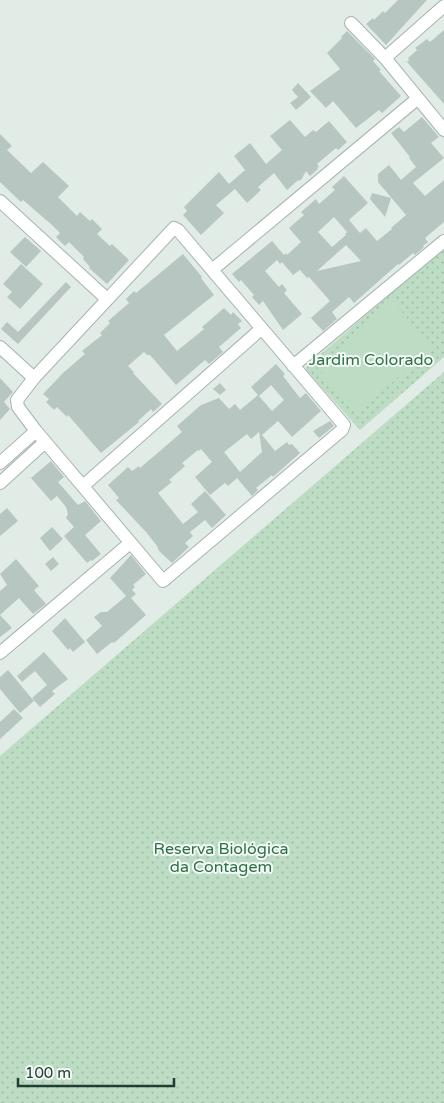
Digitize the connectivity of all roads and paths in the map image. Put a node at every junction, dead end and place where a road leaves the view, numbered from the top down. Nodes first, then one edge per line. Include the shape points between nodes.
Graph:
1 (444, 6) edge
2 (351, 24) dead end
3 (385, 58) junction
4 (417, 99) junction
5 (444, 130) edge
6 (0, 201) edge
7 (444, 240) edge
8 (212, 270) junction
9 (107, 299) junction
10 (261, 329) junction
11 (0, 347) edge
12 (293, 366) junction
13 (34, 378) junction
14 (36, 430) junction
15 (45, 442) junction
16 (0, 464) edge
17 (0, 482) edge
18 (83, 486) junction
19 (130, 543) junction
20 (0, 653) edge

1 - 3 street
2 - 3 street
3 - 4 street
4 - 5 street
4 - 8 street
6 - 9 street
7 - 12 street
8 - 9 street via 174,228
8 - 10 street
9 - 13 street
10 - 12 street
10 - 18 street
11 - 13 street
12 - 19 street via 342,421 342,430 163,581
13 - 14 street via 19,396 17,404
14 - 15 street
14 - 16 street
15 - 17 street
15 - 18 street
18 - 19 street
19 - 20 street

